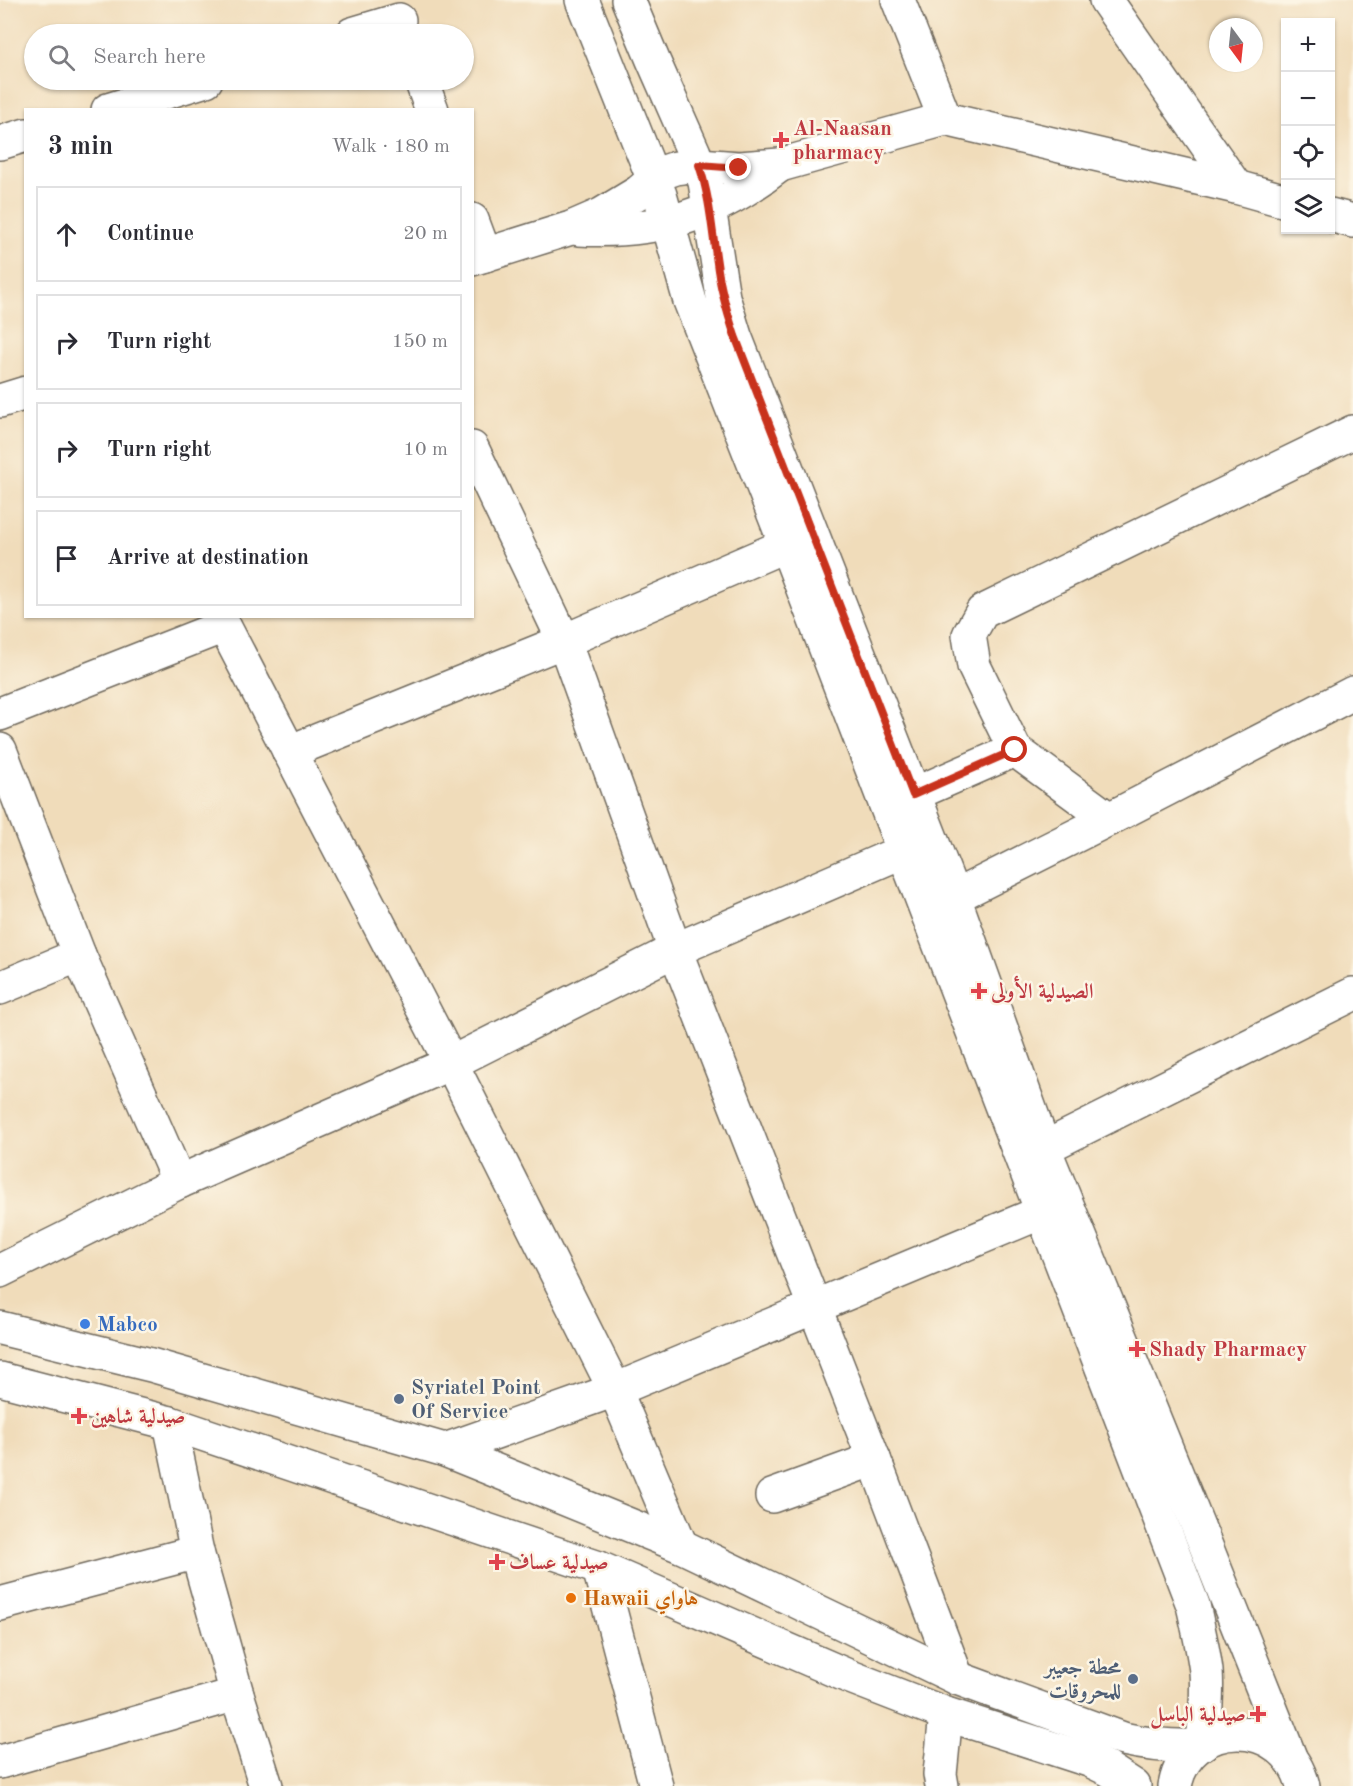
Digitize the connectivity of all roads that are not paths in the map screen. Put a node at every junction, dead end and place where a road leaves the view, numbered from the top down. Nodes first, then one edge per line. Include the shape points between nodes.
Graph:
1 (582, 0) edge
2 (628, 0) edge
3 (898, 0) edge
4 (1106, 0) edge
5 (398, 18) edge
6 (381, 24) edge
7 (173, 90) edge
8 (425, 90) edge
9 (115, 108) edge
10 (431, 108) edge
11 (945, 118) junction
12 (24, 136) edge
13 (0, 143) edge
14 (699, 165) junction
15 (780, 165) junction
16 (654, 179) junction
17 (1236, 187) junction
18 (1281, 200) edge
19 (710, 210) junction
20 (1335, 216) edge
21 (1353, 221) edge
22 (668, 223) junction
23 (571, 228) junction
24 (474, 231) edge
25 (479, 257) edge
26 (24, 394) edge
27 (0, 401) edge
28 (1353, 432) edge
29 (474, 452) edge
30 (786, 545) junction
31 (222, 621) edge
32 (564, 641) junction
33 (1353, 693) edge
34 (0, 714) edge
35 (0, 750) edge
36 (1015, 750) junction
37 (289, 752) junction
38 (900, 800) junction
39 (1109, 819) junction
40 (917, 845) junction
41 (954, 897) junction
42 (675, 950) junction
43 (79, 955) junction
44 (0, 988) edge
45 (1353, 994) edge
46 (451, 1063) junction
47 (1044, 1148) junction
48 (179, 1182) junction
49 (1042, 1212) junction
50 (0, 1271) edge
51 (814, 1307) junction
52 (0, 1328) edge
53 (0, 1379) edge
54 (615, 1390) junction
55 (170, 1423) junction
56 (445, 1450) junction
57 (874, 1459) junction
58 (772, 1496) dead end
59 (681, 1546) junction
60 (197, 1552) junction
61 (599, 1568) junction
62 (0, 1604) edge
63 (957, 1678) junction
64 (237, 1694) junction
65 (946, 1714) junction
66 (1201, 1744) junction
67 (0, 1762) edge
68 (1302, 1776) edge
69 (266, 1786) edge
70 (656, 1786) edge
71 (942, 1786) edge
72 (1134, 1786) edge
73 (1175, 1786) edge

1 - 16 street
2 - 14 street
3 - 11 street
4 - 17 street
5 - 6 street
7 - 9 street
8 - 10 street
11 - 15 street
11 - 17 street
12 - 13 street
14 - 15 street
14 - 16 street via 676,168
14 - 19 street
15 - 19 street
16 - 22 street
16 - 23 street via 622,203
17 - 18 street
19 - 22 street
19 - 38 street via 723,297 735,336
20 - 21 street
22 - 23 street via 636,229
22 - 30 street via 690,301
23 - 25 street
24 - 25 street
26 - 27 street
28 - 36 street via 982,612 969,635 974,666
29 - 32 street
30 - 32 street
30 - 38 street
31 - 34 street
31 - 37 street
32 - 37 street
32 - 42 street
33 - 39 street
35 - 43 street
36 - 38 street
36 - 39 street
37 - 46 street
38 - 40 street
39 - 41 street
40 - 41 street
40 - 42 street
40 - 49 street
41 - 47 street
42 - 46 street
42 - 51 street
43 - 44 street
43 - 48 street
45 - 47 street
46 - 48 street
46 - 54 street
47 - 68 street
48 - 50 street
49 - 51 street
49 - 66 street via 1193,1605 1206,1672
51 - 54 street
51 - 57 street
52 - 56 street via 151,1365
53 - 55 street
54 - 56 street
54 - 59 street
55 - 60 street
55 - 61 street
56 - 59 street
57 - 58 street
57 - 63 street
59 - 63 street
60 - 62 street
60 - 64 street
61 - 65 street
61 - 70 street
63 - 66 street via 1123,1739 1171,1747
64 - 67 street
64 - 69 street
65 - 71 street
65 - 72 street via 1089,1760
66 - 68 street via 1240,1732 1259,1736 1277,1744
66 - 73 street via 1185,1760

